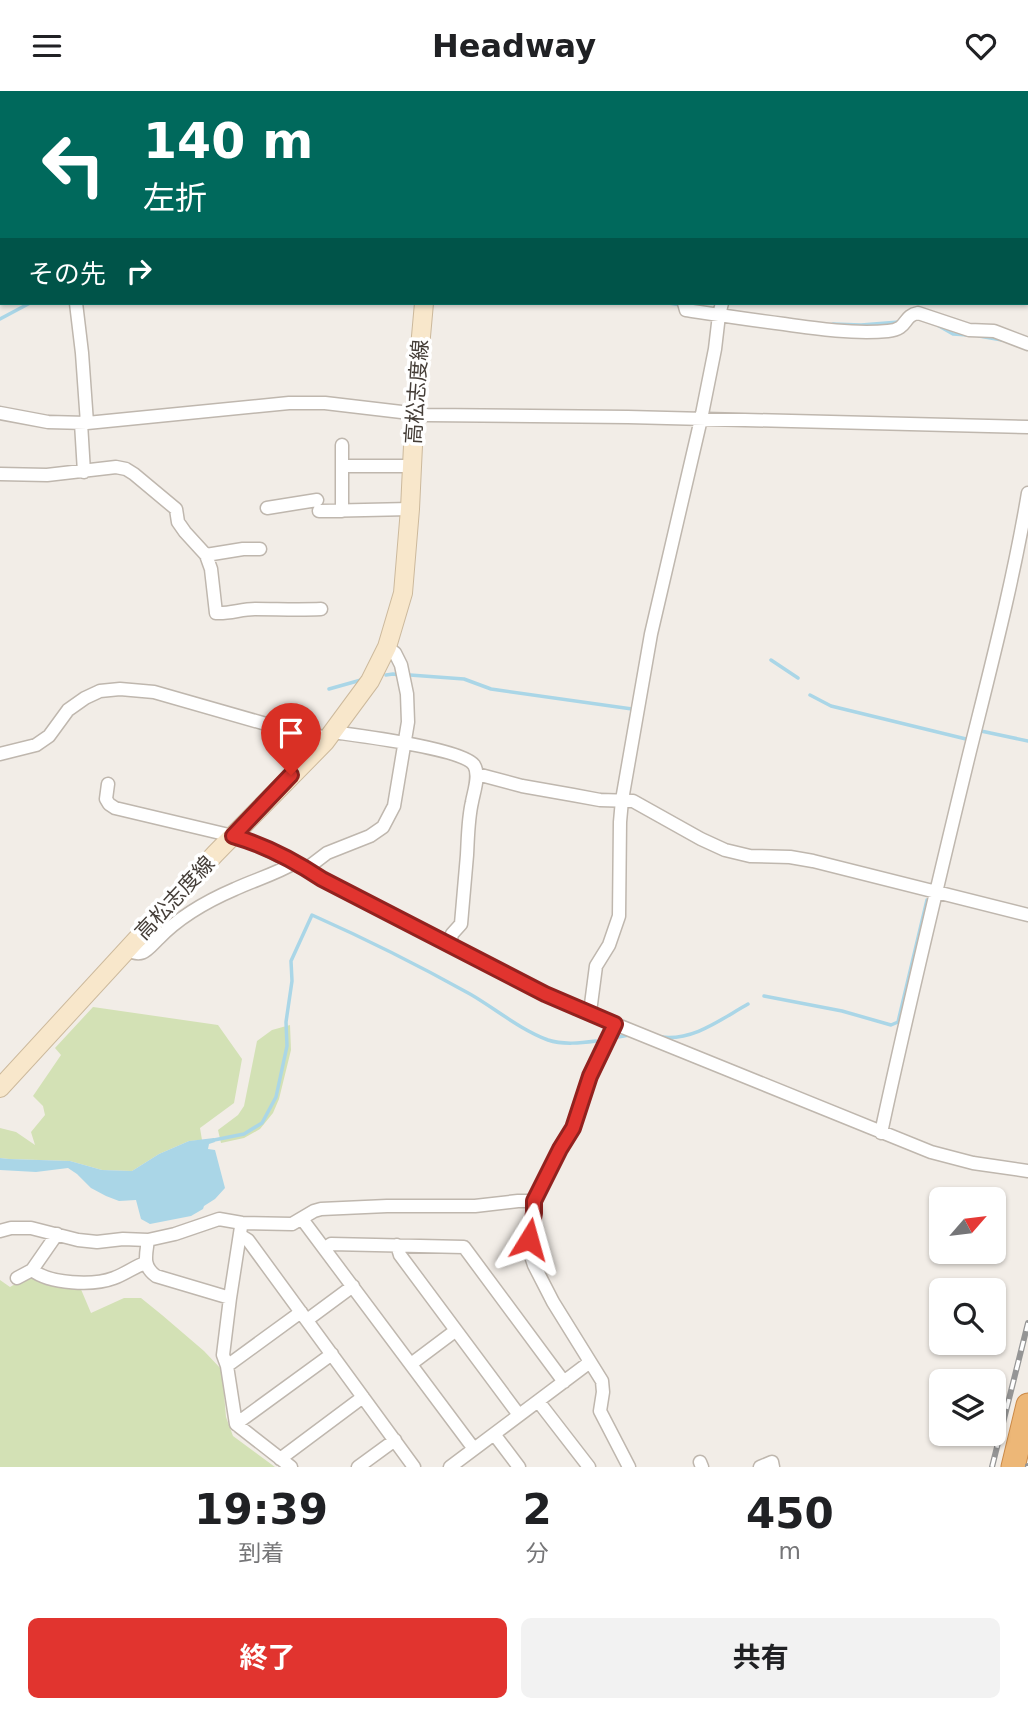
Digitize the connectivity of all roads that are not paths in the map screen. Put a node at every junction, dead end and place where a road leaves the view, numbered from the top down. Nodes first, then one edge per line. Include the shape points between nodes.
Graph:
1 (76, 305) edge
2 (424, 305) edge
3 (685, 305) edge
4 (720, 309) edge
5 (1028, 344) edge
6 (0, 413) edge
7 (415, 414) junction
8 (701, 419) junction
9 (84, 423) junction
10 (1028, 427) edge
11 (342, 445) dead end
12 (413, 465) junction
13 (342, 466) junction
14 (85, 472) junction
15 (0, 474) edge
16 (1028, 493) edge
17 (267, 508) dead end
18 (410, 509) junction
19 (342, 510) junction
20 (260, 549) dead end
21 (206, 555) junction
22 (321, 609) dead end
23 (387, 647) junction
24 (330, 736) junction
25 (404, 743) junction
26 (1, 753) edge
27 (477, 773) junction
28 (108, 784) dead end
29 (622, 800) junction
30 (233, 836) junction
31 (300, 866) junction
32 (935, 893) junction
33 (1028, 915) edge
34 (450, 945) junction
35 (127, 950) junction
36 (590, 1012) junction
37 (615, 1024) junction
38 (0, 1088) edge
39 (881, 1133) junction
40 (1028, 1171) edge
41 (534, 1201) junction
42 (302, 1219) junction
43 (241, 1229) junction
44 (0, 1231) edge
45 (57, 1234) junction
46 (148, 1240) junction
47 (397, 1245) junction
48 (325, 1248) junction
49 (145, 1263) junction
50 (32, 1270) junction
51 (17, 1278) dead end
52 (354, 1286) junction
53 (230, 1298) junction
54 (304, 1316) junction
55 (455, 1331) junction
56 (332, 1354) junction
57 (590, 1362) junction
58 (411, 1364) junction
59 (227, 1366) junction
60 (564, 1382) junction
61 (363, 1397) junction
62 (538, 1401) junction
63 (1028, 1405) edge
64 (519, 1415) junction
65 (236, 1424) junction
66 (494, 1434) junction
67 (394, 1440) junction
68 (474, 1449) junction
69 (285, 1463) edge
70 (358, 1467) edge
71 (414, 1467) edge
72 (450, 1467) edge
73 (519, 1467) edge
74 (589, 1467) edge
75 (629, 1467) edge
76 (760, 1467) edge
77 (773, 1467) edge
78 (1013, 1467) edge

1 - 9 street
2 - 7 main road, 高松志度線
3 - 4 street via 686,310
4 - 5 street via 827,330 899,329 918,313
4 - 8 street
6 - 9 street
7 - 8 street
7 - 9 street via 289,403
7 - 12 main road, 高松志度線
8 - 10 street
8 - 29 street via 652,634
9 - 14 street
11 - 13 street
12 - 13 street
12 - 18 main road, 高松志度線
13 - 19 street
14 - 15 street
14 - 21 street via 116,467 134,474 176,509 185,533
16 - 32 street via 1009,593
17 - 19 street
18 - 19 street
18 - 23 main road, 高松志度線 via 403,593
20 - 21 street
21 - 22 street via 216,613
23 - 24 main road, 高松志度線 via 370,681
23 - 25 street via 403,671 408,722
24 - 25 street via 340,733
24 - 26 street via 273,726 154,692 120,689 85,698 36,745
24 - 30 main road, 高松志度線
25 - 27 street via 468,760
25 - 31 street via 394,806 383,827
27 - 29 street via 535,789
27 - 34 street via 461,924
28 - 30 street via 106,799 115,808
29 - 32 street via 633,801 725,849 750,856 813,861
29 - 36 street via 619,916 596,966
30 - 31 street
30 - 35 main road, 高松志度線
31 - 34 street
31 - 35 street via 232,890 200,907 143,953
32 - 33 street
32 - 39 street
34 - 36 street
35 - 38 main road, 高松志度線
36 - 37 street
37 - 39 street
37 - 41 street via 590,1076 573,1128
39 - 40 street via 973,1163
41 - 42 street via 321,1209
41 - 57 street via 528,1250
42 - 43 street
42 - 48 street
43 - 46 street via 219,1219
43 - 53 street
43 - 54 street
44 - 45 street via 31,1228
45 - 46 street via 97,1242
45 - 50 street
46 - 49 street
47 - 48 street via 331,1244
47 - 55 street
47 - 60 street via 464,1247
48 - 52 street
49 - 50 street via 104,1281 54,1280
49 - 53 street via 156,1276
50 - 51 street
52 - 54 street
52 - 58 street
53 - 59 street via 223,1355
54 - 56 street
54 - 59 street
55 - 58 street
55 - 64 street
56 - 61 street
56 - 65 street
57 - 60 street
57 - 75 street via 602,1381 602,1417
58 - 68 street
59 - 65 street
60 - 62 street
61 - 67 street
61 - 69 street
62 - 64 street
62 - 74 street
63 - 78 highway
64 - 66 street
65 - 69 street
66 - 68 street
66 - 73 street
67 - 70 street
67 - 71 street
68 - 72 street
76 - 77 street via 772,1462

